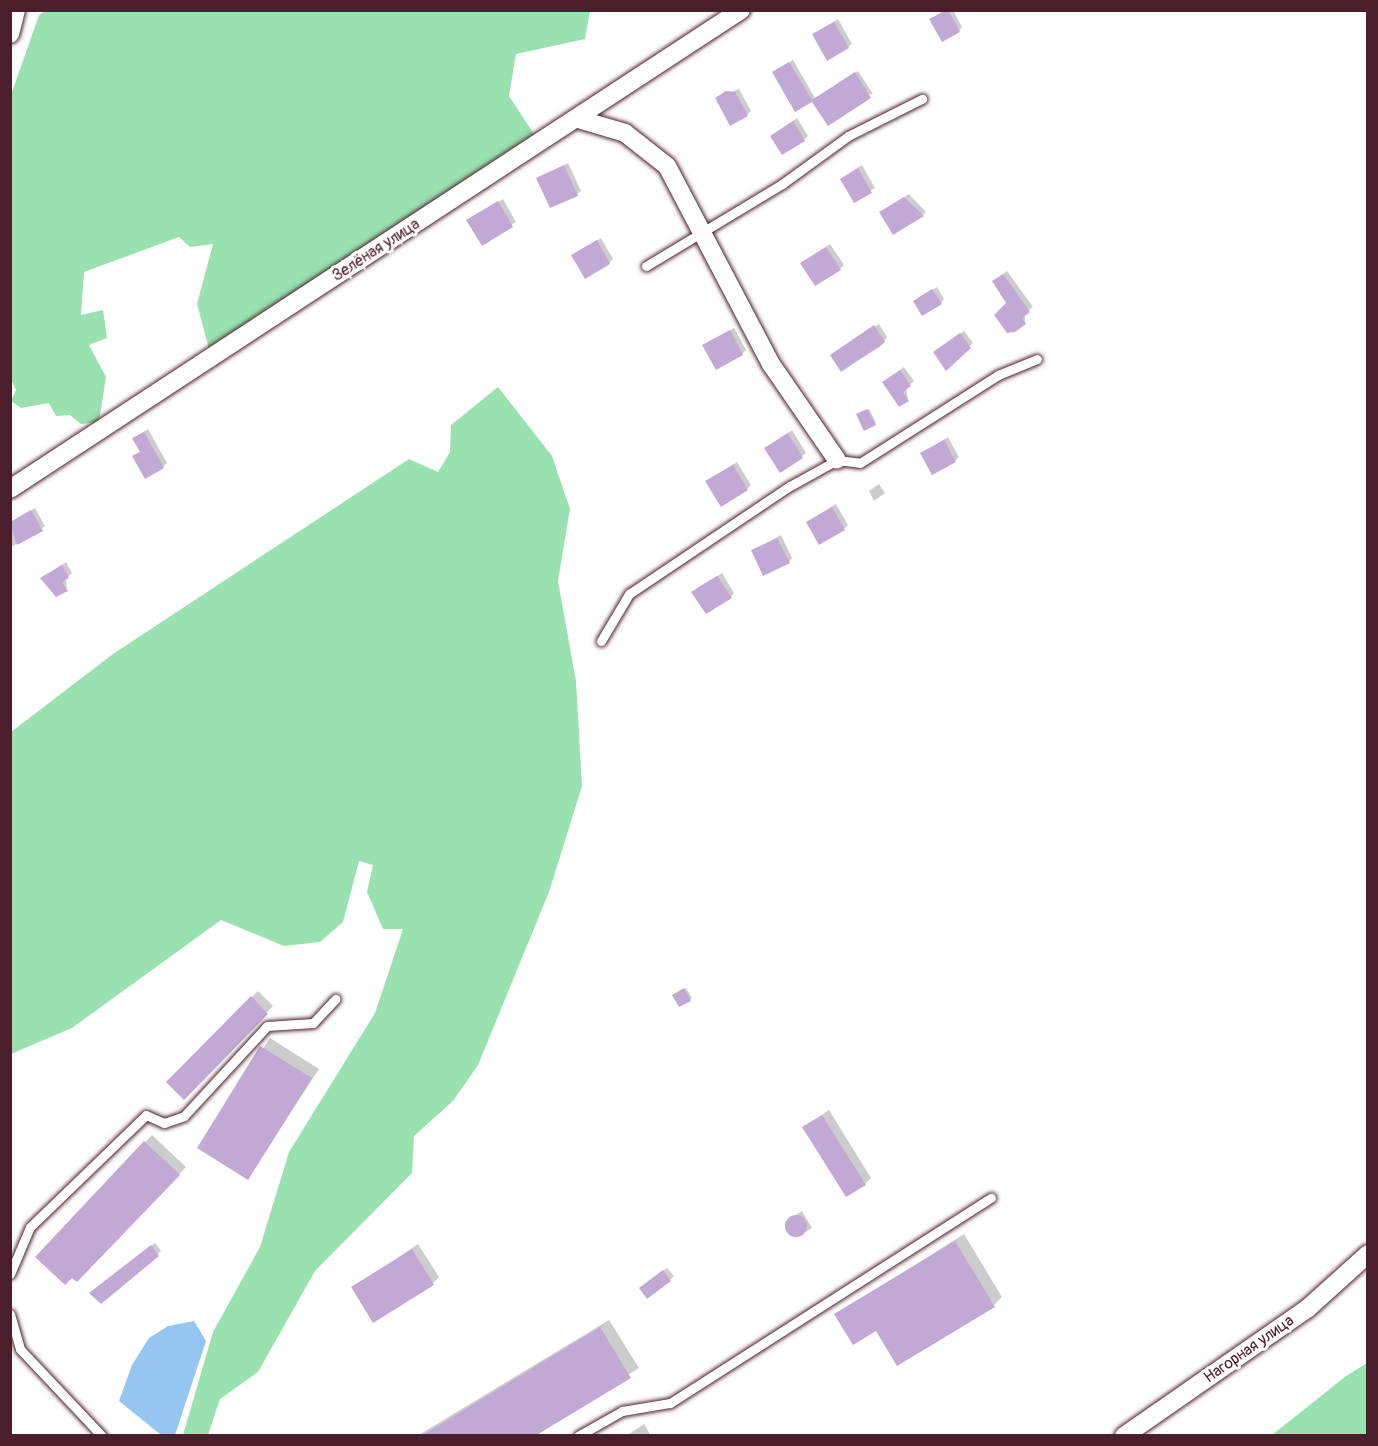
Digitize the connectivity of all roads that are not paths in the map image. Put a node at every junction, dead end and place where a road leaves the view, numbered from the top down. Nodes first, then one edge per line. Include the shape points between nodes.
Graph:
1 (16, 10) edge
2 (741, 10) edge
3 (10, 34) edge
4 (922, 99) dead end
5 (578, 119) junction
6 (704, 233) junction
7 (646, 266) dead end
8 (1037, 359) dead end
9 (837, 460) junction
10 (10, 489) edge
11 (601, 640) dead end
12 (334, 999) dead end
13 (991, 1198) dead end
14 (1368, 1254) edge
15 (10, 1274) edge
16 (10, 1314) edge
17 (102, 1436) edge
18 (578, 1436) edge
19 (1124, 1436) edge

1 - 3 street
2 - 5 street, Зелёная улица
4 - 6 lane via 848,136
5 - 6 street via 624,133 667,166
5 - 10 street, Зелёная улица
6 - 7 lane
6 - 9 street via 771,364
8 - 9 lane via 998,375 860,463
9 - 11 lane via 629,594
12 - 15 lane via 313,1023 267,1026 184,1116 164,1123 146,1114 30,1227
13 - 18 lane via 670,1403 622,1411
14 - 19 street, Нагорная улица via 1307,1309
16 - 17 lane via 20,1349

